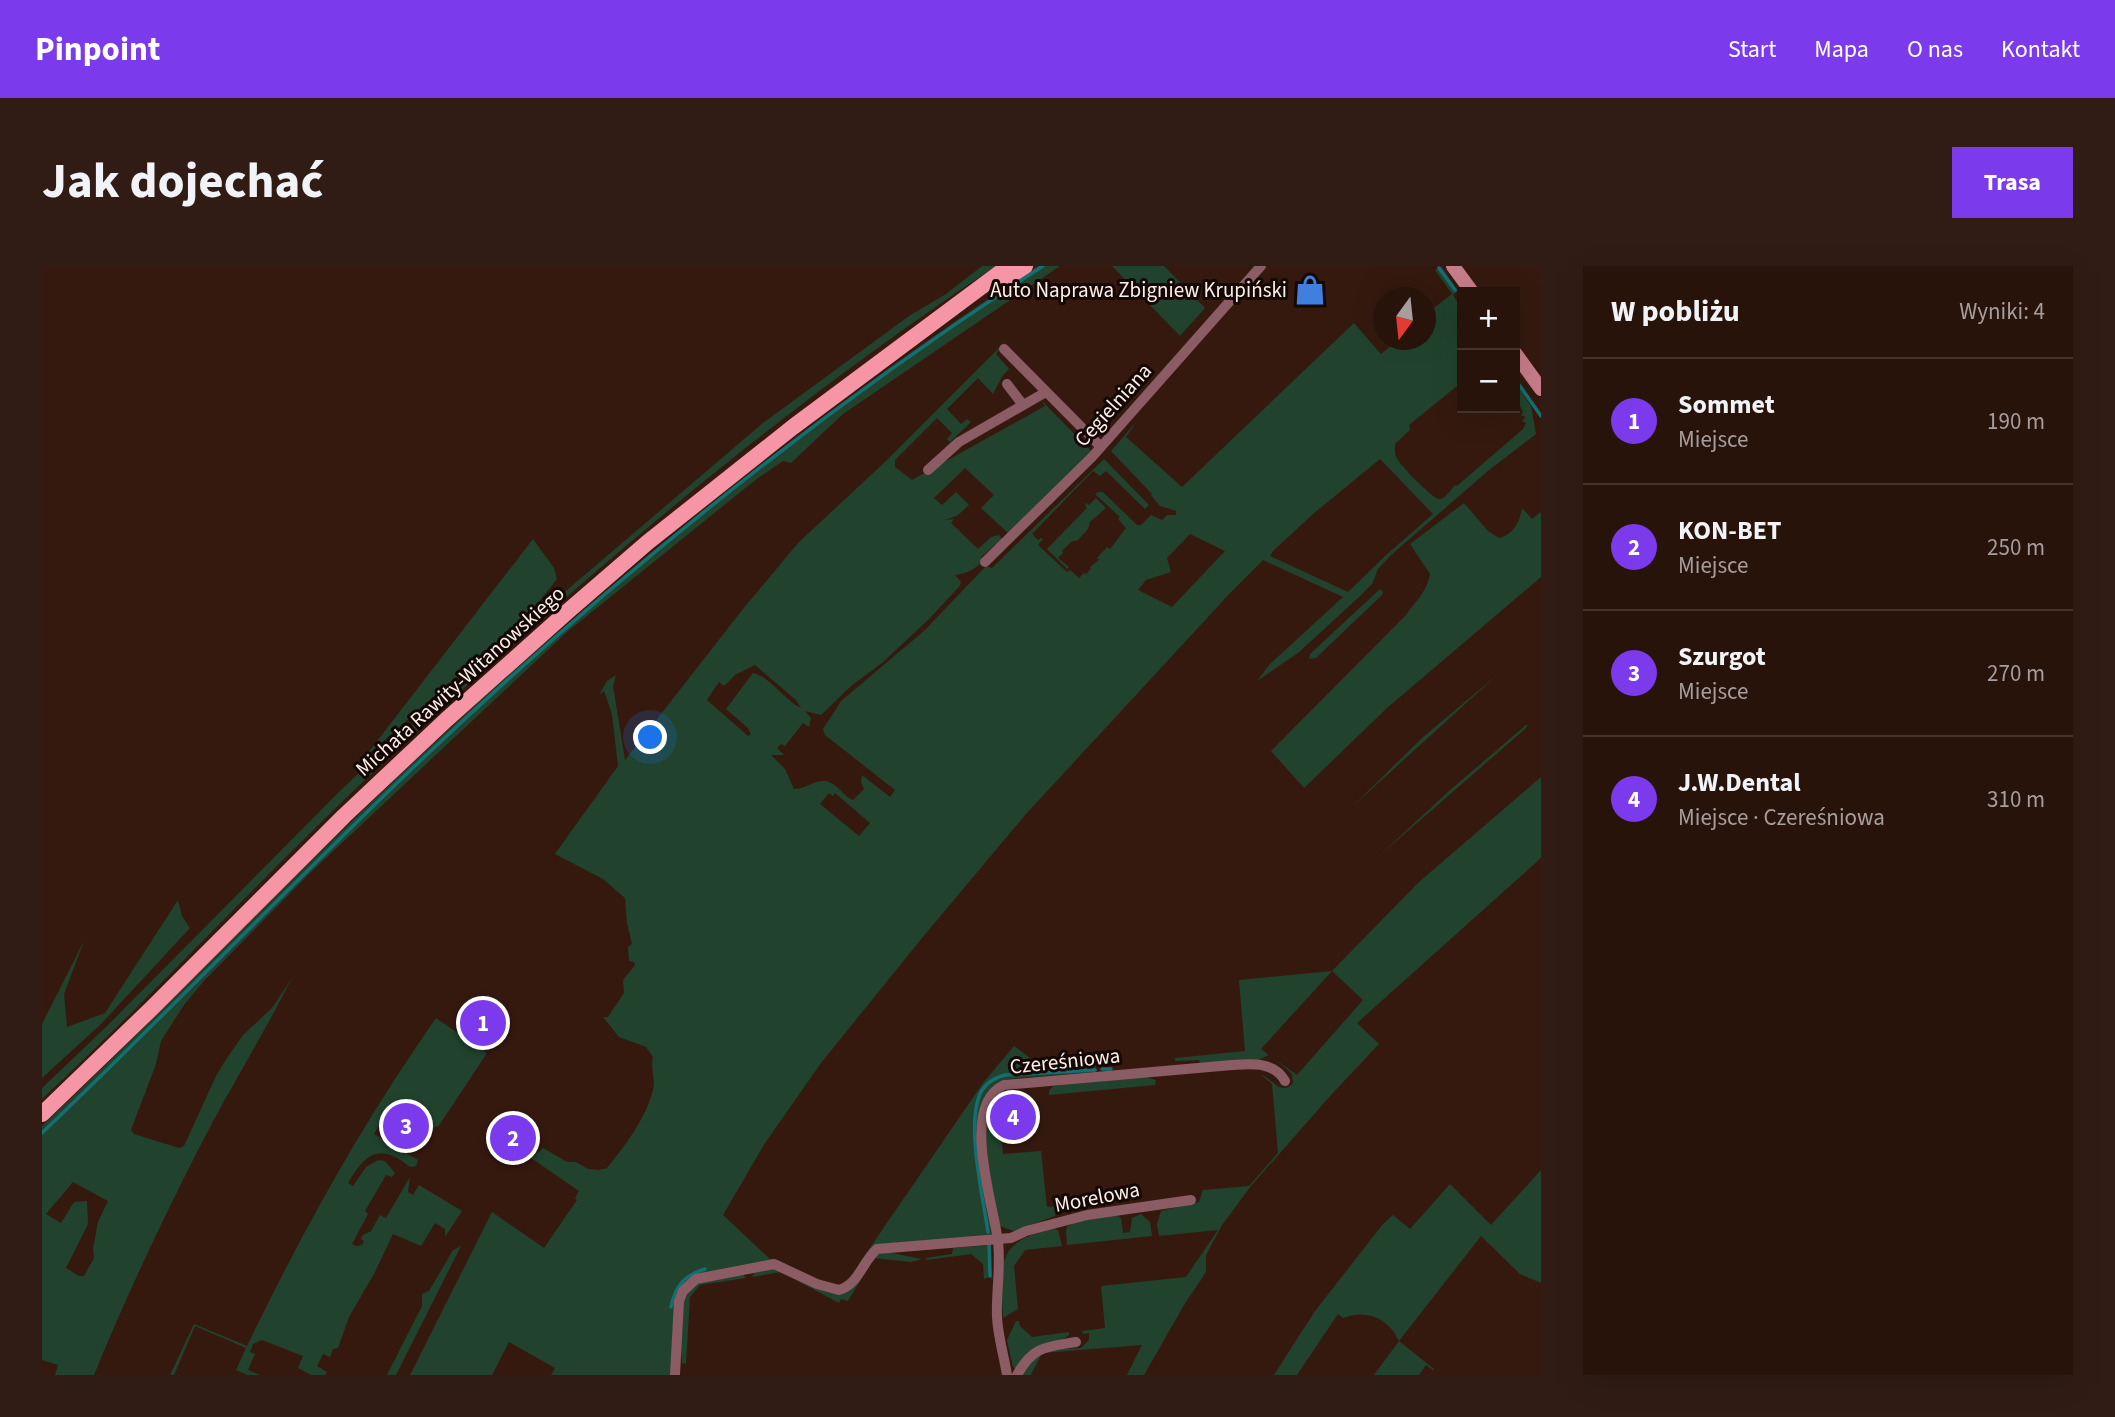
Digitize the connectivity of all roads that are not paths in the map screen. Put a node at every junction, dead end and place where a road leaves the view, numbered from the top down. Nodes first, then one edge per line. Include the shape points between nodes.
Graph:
1 (1009, 266) edge
2 (1025, 266) edge
3 (1261, 266) edge
4 (1453, 266) edge
5 (1468, 287) edge
6 (940, 318) junction
7 (1004, 349) dead end
8 (1520, 360) edge
9 (1007, 384) dead end
10 (1541, 389) edge
11 (1046, 392) junction
12 (1023, 405) junction
13 (1101, 447) junction
14 (928, 470) dead end
15 (985, 562) dead end
16 (1284, 1081) dead end
17 (42, 1114) edge
18 (1191, 1200) dead end
19 (997, 1238) junction
20 (1012, 1238) junction
21 (998, 1257) junction
22 (1076, 1342) dead end
23 (675, 1375) edge
24 (1007, 1375) edge
25 (1017, 1375) edge

1 - 6 main road, Michała Rawity-Witanowskiego
2 - 6 main road, Michała Rawity-Witanowskiego
3 - 13 street, Cegielniana
4 - 5 street
6 - 17 main road, Michała Rawity-Witanowskiego via 745,465 538,637 344,816
7 - 11 street
8 - 10 street
9 - 12 street
11 - 12 street
11 - 13 street
12 - 14 street via 959,442
13 - 15 street, Cegielniana
16 - 19 street, Czereśniowa via 1278,1072 1252,1064 998,1088 986,1105 982,1127 985,1177
18 - 20 street, Morelowa via 1087,1215
19 - 20 street, Morelowa
19 - 21 street
19 - 23 street, Morelowa via 877,1250 844,1289 828,1289 768,1264 696,1279 683,1291 679,1306
20 - 21 street
21 - 24 street via 998,1329
22 - 25 street via 1037,1350

